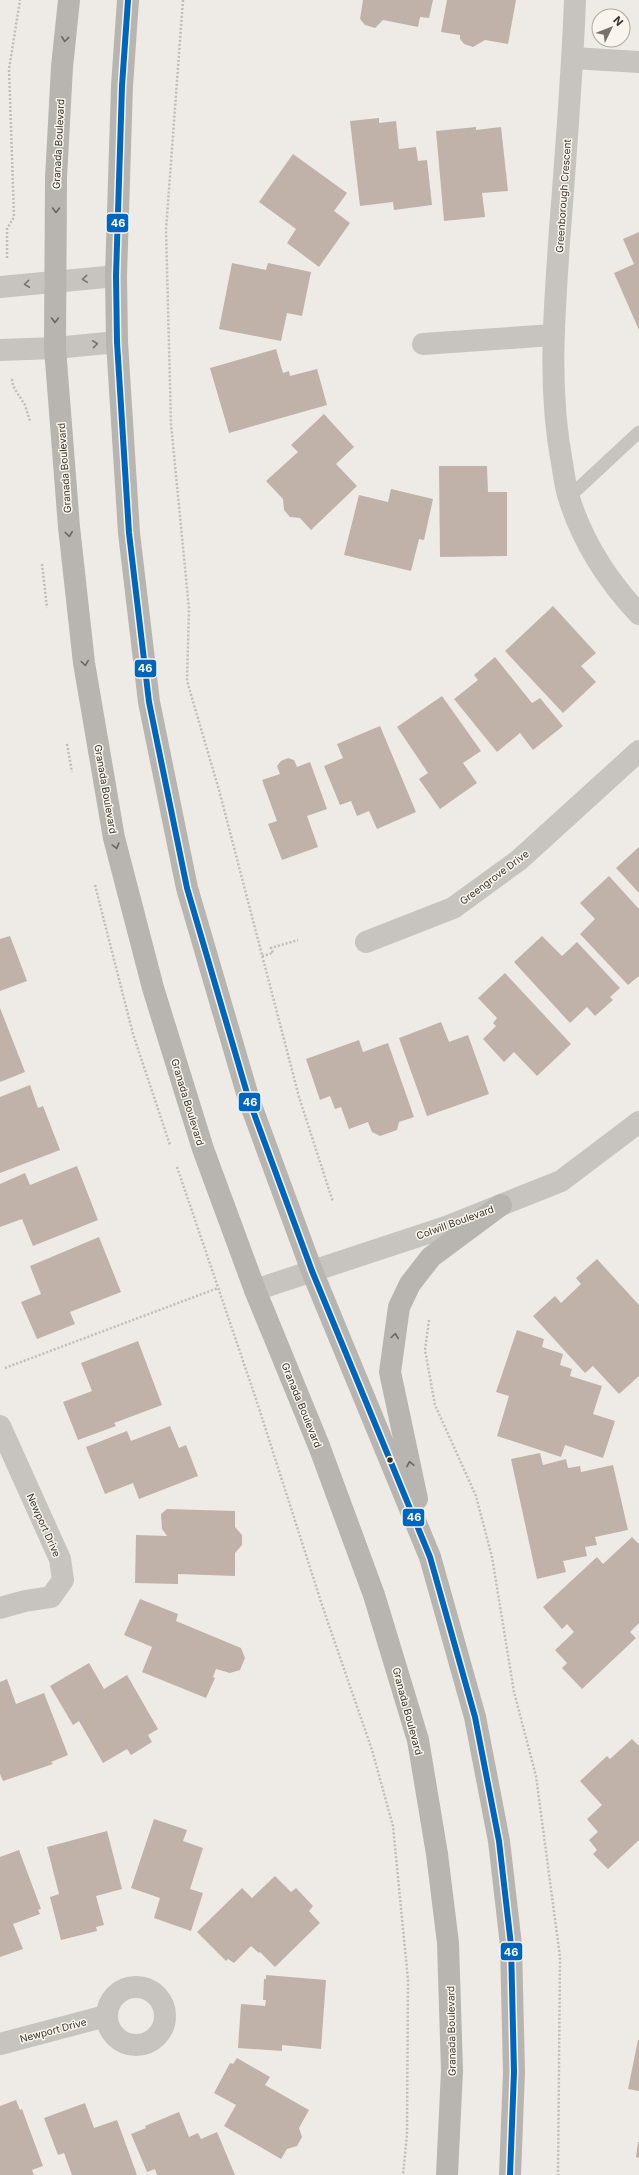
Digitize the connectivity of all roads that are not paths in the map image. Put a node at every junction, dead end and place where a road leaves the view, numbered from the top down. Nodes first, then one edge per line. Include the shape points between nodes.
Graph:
1 (69, 0) edge
2 (128, 0) edge
3 (575, 0) edge
4 (573, 58) junction
5 (639, 62) edge
6 (116, 276) junction
7 (55, 281) junction
8 (3, 287) edge
9 (553, 335) junction
10 (117, 342) junction
11 (423, 344) dead end
12 (55, 348) junction
13 (0, 350) edge
14 (639, 432) edge
15 (569, 497) junction
16 (639, 614) edge
17 (639, 751) edge
18 (366, 942) dead end
19 (639, 1122) edge
20 (501, 1205) junction
21 (312, 1271) junction
22 (255, 1290) junction
23 (0, 1426) edge
24 (430, 1557) junction
25 (0, 1608) edge
26 (106, 2016) dead end
27 (0, 2044) edge
28 (447, 2175) edge
29 (510, 2175) edge

1 -> 7 main road, Granada Boulevard via 62,67 56,178
2 - 6 main road via 122,86
3 - 4 street, Greenborough Crescent
4 - 5 street
4 - 9 street, Greenborough Crescent
6 -> 7 street
6 - 10 main road
7 -> 8 street
7 -> 12 main road, Granada Boulevard
9 - 11 street
9 - 15 street, Greenborough Crescent via 554,403
12 -> 10 street
10 - 21 main road via 129,533 149,702 187,888 249,1100
12 - 13 street
12 -> 22 main road, Granada Boulevard via 69,527 84,664 114,838 162,1018 203,1149
14 - 15 lane
15 - 16 street, Greenborough Crescent via 598,562 616,590
17 - 18 street, Greengrove Drive via 520,860 453,908
19 - 20 street, Colwill Boulevard via 561,1181
20 - 21 street, Colwill Boulevard
24 -> 20 main road via 390,1372 399,1307 410,1284 431,1257
21 - 22 street, Colwill Boulevard
21 - 24 main road
22 - 28 main road, Granada Boulevard via 319,1446 374,1595 418,1740 437,1854 448,1943 452,2071
23 - 25 street, Newport Drive via 60,1559 63,1580 52,1597
24 - 29 main road via 475,1717 499,1841 511,1945 514,2072
26 - 27 street, Newport Drive

